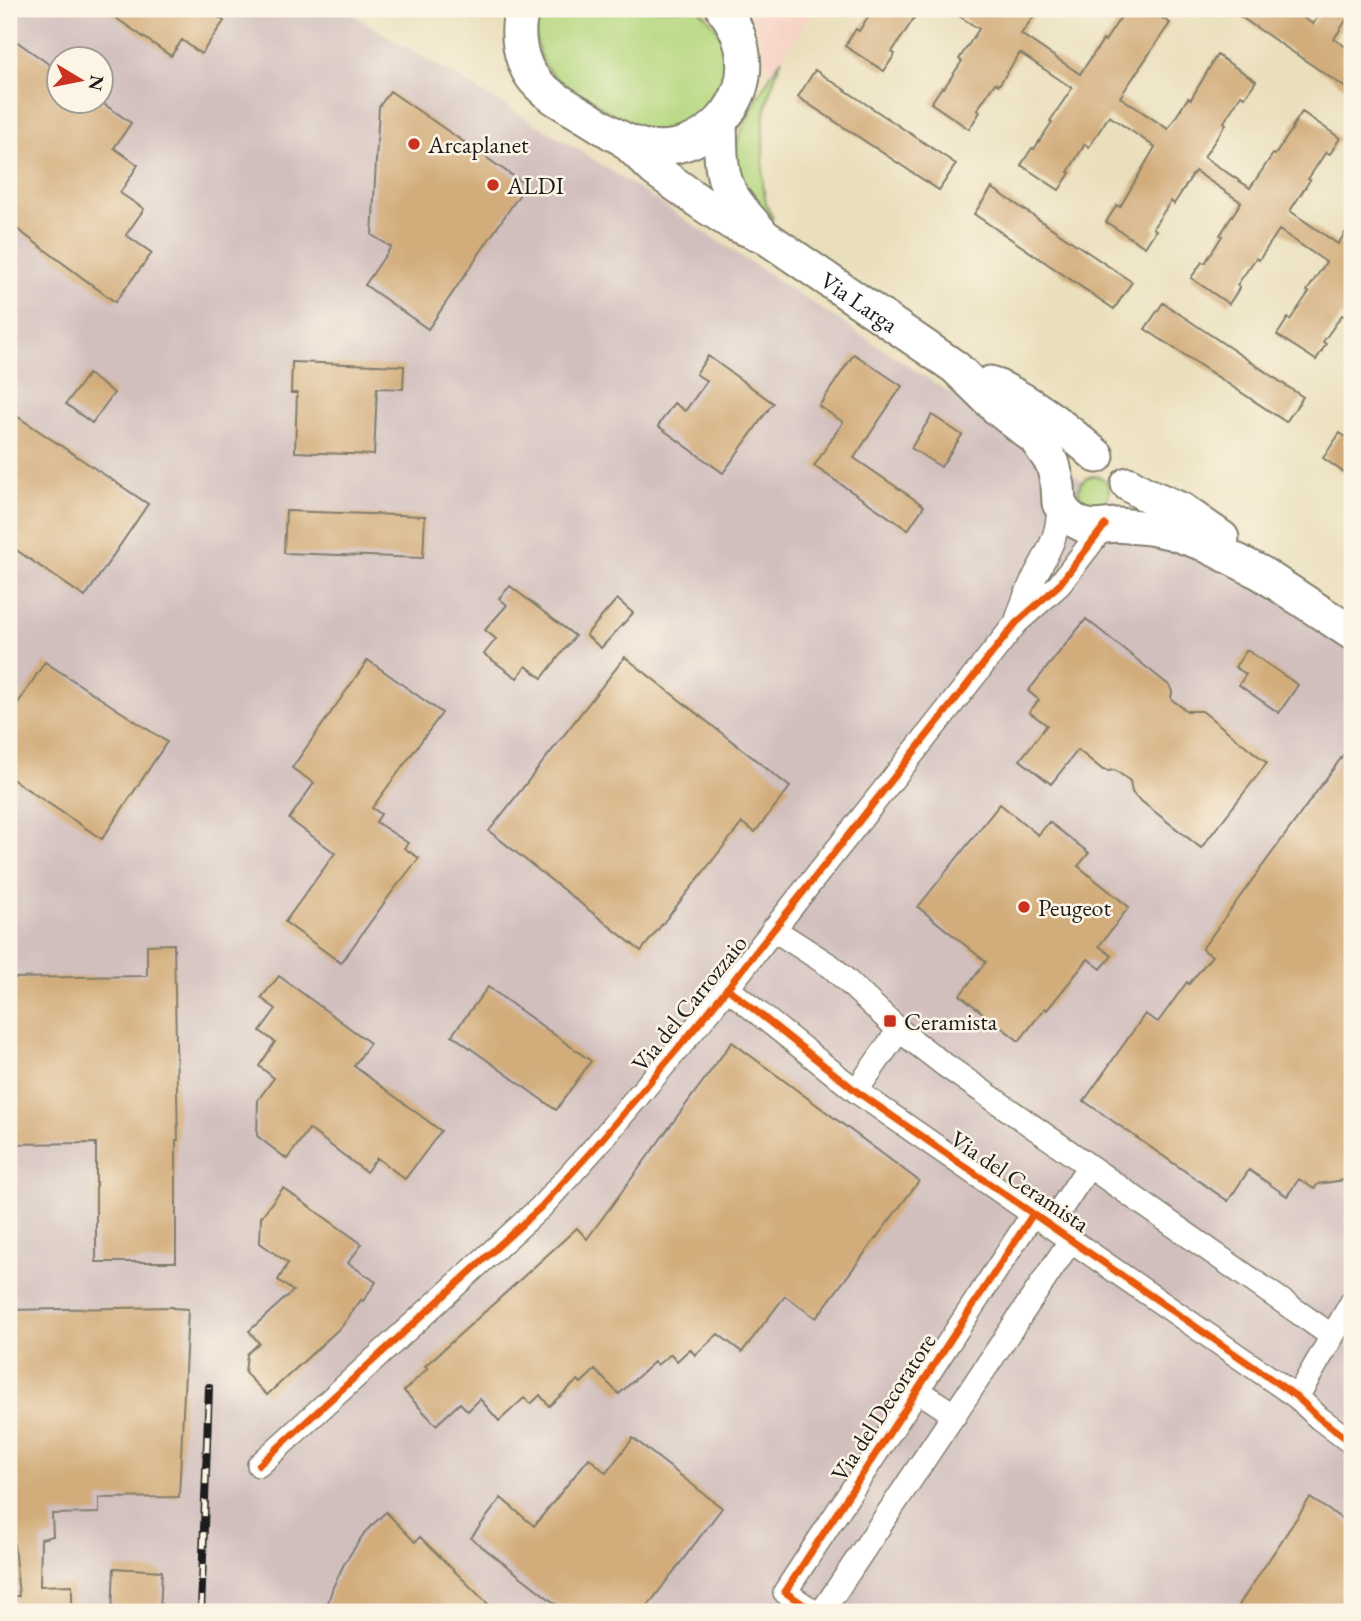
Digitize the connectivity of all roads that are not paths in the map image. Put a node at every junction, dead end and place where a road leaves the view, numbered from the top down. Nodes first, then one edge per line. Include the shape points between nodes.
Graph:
1 (523, 9) edge
2 (723, 9) edge
3 (720, 122) junction
4 (624, 140) junction
5 (764, 236) junction
6 (955, 367) junction
7 (1097, 456) junction
8 (1128, 484) junction
9 (1059, 494) junction
10 (1105, 525) junction
11 (1261, 573) junction
12 (1016, 623) junction
13 (1352, 633) edge
14 (774, 929) junction
15 (727, 988) junction
16 (899, 1030) junction
17 (856, 1091) junction
18 (1089, 1166) junction
19 (1042, 1219) junction
20 (1071, 1240) junction
21 (1352, 1302) edge
22 (1332, 1336) junction
23 (917, 1390) junction
24 (1297, 1397) junction
25 (955, 1415) junction
26 (1352, 1443) edge
27 (259, 1465) dead end
28 (814, 1612) edge
29 (822, 1612) edge

1 - 4 main road via 521,49 536,82
2 - 3 main road via 741,40 744,72 736,99
3 - 4 main road via 705,135 681,145 658,148
3 - 5 main road, Via Larga via 729,190
4 - 5 main road, Via Larga via 654,169 704,205
5 - 6 main road, Via Larga
6 - 7 main road, Via Larga via 1024,401
6 - 9 main road, Via Larga via 1035,438 1053,464
7 - 8 main road, Via Larga via 1113,462
7 - 9 main road via 1068,467
8 - 10 main road via 1121,513
8 - 11 main road, Via Larga via 1211,529
9 - 10 main road, Via Larga via 1065,513 1073,520 1094,527
9 - 12 street, Via del Carrozzaio via 1056,535
10 - 11 main road, Via Larga via 1170,532
10 - 12 street, Via del Carrozzaio via 1059,585
11 - 13 main road, Via Larga
12 - 14 street, Via del Carrozzaio
14 - 15 street, Via del Carrozzaio
14 - 16 street, Via del Ceramista via 832,967
15 - 17 street, Via del Ceramista
15 - 27 street, Via del Carrozzaio via 541,1207
16 - 17 street
16 - 18 street, Via del Ceramista
17 - 19 street, Via del Ceramista
18 - 19 street, Via del Ceramista
18 - 22 street, Via del Ceramista
19 - 20 street, Via del Ceramista
19 - 23 street, Via del Decoratore
20 - 24 street, Via del Ceramista
20 - 25 street
21 - 22 street
22 - 24 street
23 - 25 street, Via del Decoratore
23 - 28 street, Via del Decoratore via 785,1591
24 - 26 street, Via del Ceramista
25 - 29 street

